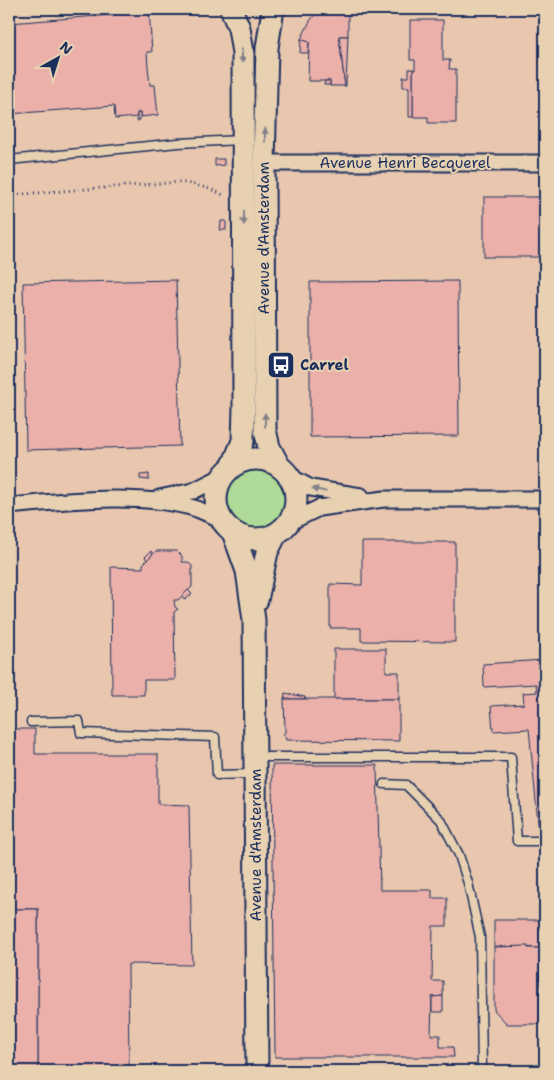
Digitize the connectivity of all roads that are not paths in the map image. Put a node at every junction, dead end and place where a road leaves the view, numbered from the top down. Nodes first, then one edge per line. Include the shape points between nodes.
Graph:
1 (231, 9) edge
2 (273, 9) edge
3 (243, 140) junction
4 (9, 160) edge
5 (264, 163) junction
6 (545, 163) edge
7 (227, 471) junction
8 (284, 471) junction
9 (384, 499) junction
10 (545, 499) edge
11 (144, 500) junction
12 (9, 506) edge
13 (227, 526) junction
14 (282, 528) junction
15 (254, 620) junction
16 (31, 722) dead end
17 (255, 765) junction
18 (384, 784) dead end
19 (545, 841) edge
20 (257, 1071) edge
21 (482, 1071) edge

1 -> 3 street, Avenue d'Amsterdam via 242,46
5 -> 2 street, Avenue d'Amsterdam via 267,48
3 - 4 lane via 178,143
3 -> 7 street, Avenue d'Amsterdam via 243,441
5 - 6 street, Avenue Henri Becquerel
8 -> 5 street, Avenue d'Amsterdam via 270,451 266,436
7 - 8 street via 248,459 259,458 269,460
7 - 11 street via 194,491
7 - 13 street via 217,487 215,499 217,510
9 -> 8 street via 317,490 305,486
8 - 14 street via 295,487 296,500 294,512
9 - 10 street
9 - 14 street via 319,508
11 - 12 street
11 - 13 street via 205,512
13 - 14 street via 242,537 252,539 262,539
13 - 15 street, Avenue d'Amsterdam via 247,571
14 - 15 street, Avenue d'Amsterdam via 267,552
15 - 17 street, Avenue d'Amsterdam
16 - 17 lane via 79,721 81,733 215,738 217,775
17 - 19 lane via 511,757 517,840
17 - 20 street, Avenue d'Amsterdam
18 - 21 lane via 406,785 441,820 459,855 480,937

